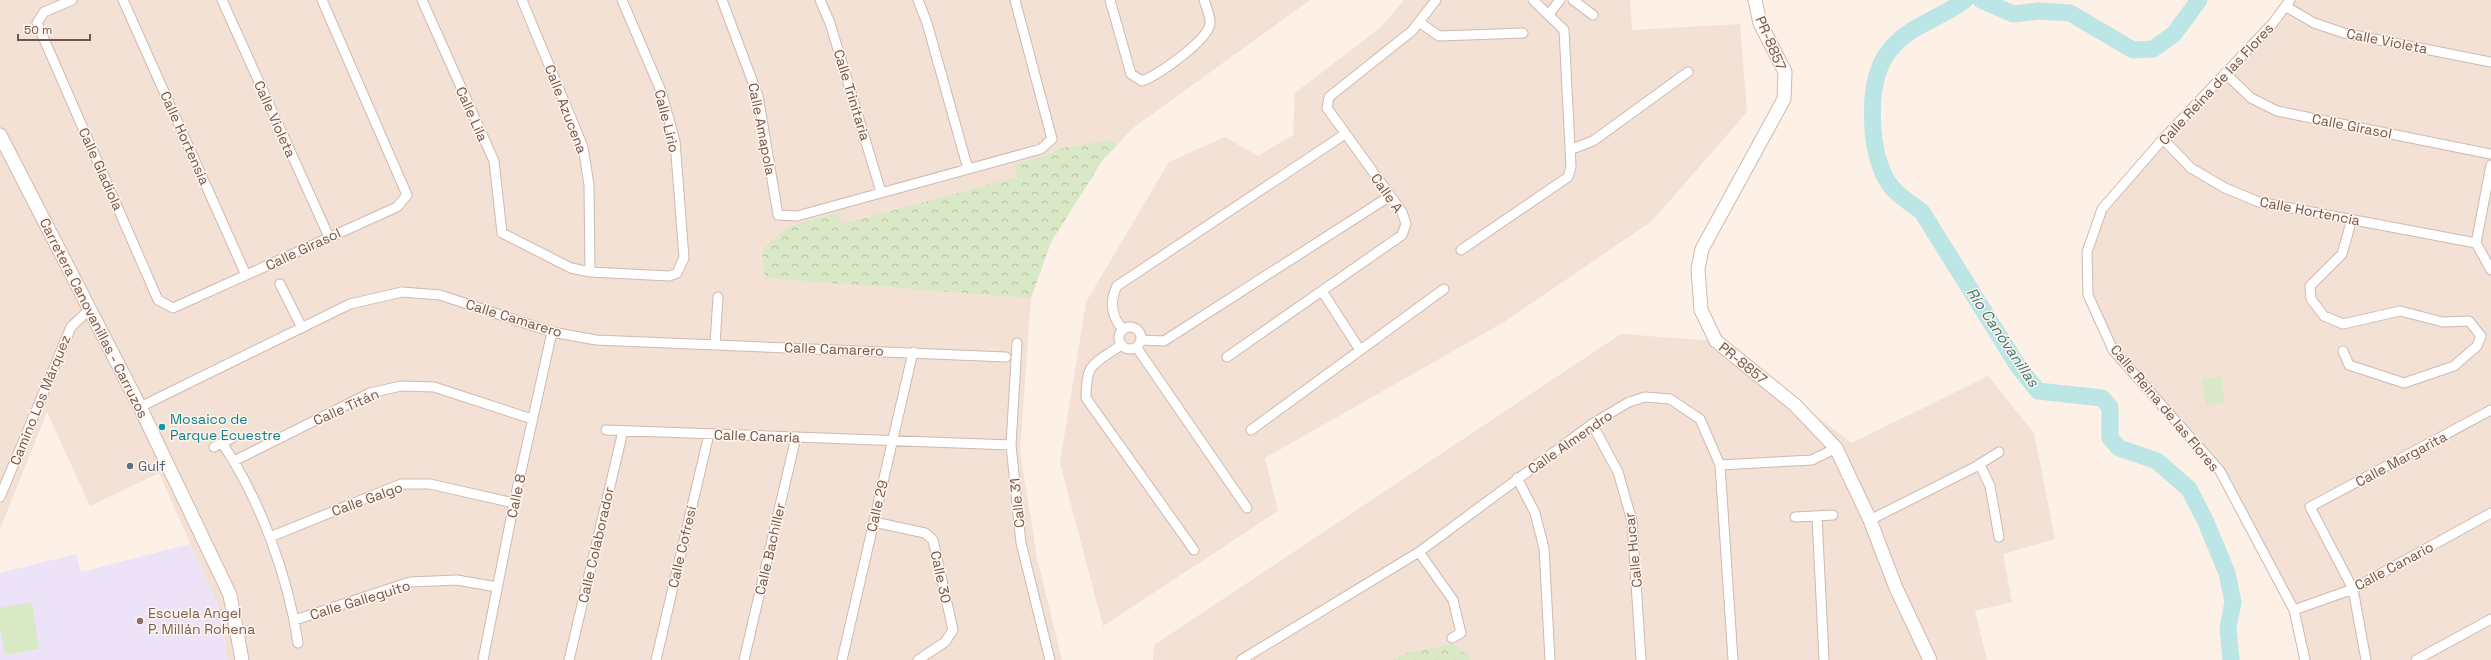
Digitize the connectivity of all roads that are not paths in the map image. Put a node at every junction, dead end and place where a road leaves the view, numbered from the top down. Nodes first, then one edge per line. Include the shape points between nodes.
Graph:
1 (72, 0) edge
2 (123, 0) edge
3 (222, 0) edge
4 (322, 0) edge
5 (422, 0) edge
6 (522, 0) edge
7 (622, 0) edge
8 (722, 0) edge
9 (820, 0) edge
10 (918, 0) edge
11 (1015, 0) edge
12 (1110, 0) edge
13 (1204, 0) edge
14 (1436, 0) edge
15 (1533, 0) edge
16 (1560, 0) edge
17 (1573, 0) edge
18 (1755, 0) edge
19 (2289, 3) edge
20 (1549, 14) junction
21 (1593, 15) dead end
22 (1419, 22) junction
23 (1523, 32) dead end
24 (2491, 62) edge
25 (1688, 72) dead end
26 (2225, 74) junction
27 (1345, 134) junction
28 (0, 135) edge
29 (2163, 139) junction
30 (1572, 148) junction
31 (2491, 154) edge
32 (2491, 165) edge
33 (968, 170) junction
34 (881, 192) junction
35 (1390, 196) junction
36 (2352, 219) junction
37 (329, 237) junction
38 (2476, 243) junction
39 (1461, 250) dead end
40 (2491, 270) edge
41 (590, 272) junction
42 (246, 275) junction
43 (280, 284) dead end
44 (1444, 289) dead end
45 (1322, 291) junction
46 (718, 297) dead end
47 (173, 308) joint
48 (90, 309) junction
49 (302, 328) junction
50 (1123, 330) junction
51 (552, 332) junction
52 (1017, 343) dead end
53 (715, 344) junction
54 (1139, 344) junction
55 (1121, 345) junction
56 (1360, 350) junction
57 (2343, 351) dead end
58 (913, 352) junction
59 (1006, 357) dead end
60 (1227, 357) dead end
61 (140, 407) junction
62 (2491, 410) edge
63 (532, 419) junction
64 (1592, 424) junction
65 (606, 430) dead end
66 (1251, 430) dead end
67 (623, 431) junction
68 (709, 434) junction
69 (796, 437) junction
70 (232, 438) dead end
71 (892, 442) junction
72 (222, 443) junction
73 (1010, 445) junction
74 (214, 448) dead end
75 (1836, 448) junction
76 (1999, 452) dead end
77 (234, 461) junction
78 (1720, 465) junction
79 (1980, 465) junction
80 (1518, 478) junction
81 (0, 497) edge
82 (514, 503) junction
83 (1247, 508) dead end
84 (2491, 513) edge
85 (1817, 516) junction
86 (1833, 516) dead end
87 (1795, 517) dead end
88 (1870, 520) junction
89 (874, 522) junction
90 (270, 537) junction
91 (1999, 537) dead end
92 (1194, 550) dead end
93 (1419, 552) junction
94 (497, 587) junction
95 (2353, 589) junction
96 (2294, 610) junction
97 (2491, 619) edge
98 (294, 620) junction
99 (1452, 638) dead end
100 (298, 643) dead end
101 (242, 660) edge
102 (483, 660) edge
103 (569, 660) edge
104 (656, 660) edge
105 (744, 660) edge
106 (842, 660) edge
107 (918, 660) edge
108 (1050, 660) edge
109 (1241, 660) edge
110 (1550, 660) edge
111 (1641, 660) edge
112 (1733, 660) edge
113 (1824, 660) edge
114 (1930, 660) edge
115 (2305, 660) edge
116 (2366, 660) edge
117 (2416, 660) edge

1 - 47 street, Calle Gladiola via 44,12 37,23 158,300
2 - 42 street, Calle Hortensia
3 - 37 street, Calle Violeta
4 - 37 street, Calle Girasol via 407,195 397,207
5 - 41 street, Calle Lila via 494,162 502,233 570,268
6 - 41 street, Calle Azucena via 583,147 590,184
7 - 41 street, Calle Lirio via 661,91 675,141 684,258 677,273 669,276
8 - 34 street, Calle Amapola via 758,96 778,215 797,216
9 - 34 street, Calle Trinitaria via 830,23
10 - 33 street via 927,23
11 - 33 street via 1052,139 1041,150
12 - 13 street via 1131,74 1142,81 1154,77 1206,35 1210,23
14 - 22 street, Calle A
15 - 20 street
16 - 20 street
17 - 21 street
18 - 75 street, PR-8857 via 1760,23 1785,72 1784,99 1702,249 1698,269 1701,310 1716,341 1795,405
19 - 24 street, Calle Violeta via 2314,23 2344,33
19 - 26 street, Calle Reina de las Flores
20 - 30 street via 1564,30
22 - 23 street via 1439,36
22 - 27 street, Calle A via 1412,31 1329,97 1327,108
25 - 30 street via 1593,142
26 - 29 street, Calle Reina de las Flores
26 - 31 street, Calle Girasol via 2251,98 2277,111
27 - 35 street, Calle A
27 - 50 street via 1116,286 1110,303
28 - 48 street, Carretera Canovanillas - Carruzos
29 - 36 street, Calle Hortencia via 2192,168 2225,188 2259,202
29 - 96 street, Calle Reina de las Flores via 2102,209 2087,252 2088,295 2113,350 2220,471
30 - 39 street via 1568,176
32 - 38 street
33 - 34 street
35 - 45 street, Calle A via 1402,212 1406,224 1402,235
35 - 54 street via 1164,341
36 - 38 street, Calle Hortencia
36 - 57 street via 2342,254 2310,286 2311,299 2324,316 2343,324 2400,311 2443,322 2469,321 2482,336 2477,346 2454,366 2404,383 2349,365
37 - 42 street, Calle Girasol
38 - 40 street
42 - 47 street, Calle Girasol
43 - 49 street
44 - 56 street
45 - 56 street
45 - 60 street, Calle A
46 - 53 street
48 - 61 street, Carretera Canovanillas - Carruzos
48 - 81 street, Camino Los Márquez via 71,327
49 - 51 street, Calle Camarero via 350,304 402,292 440,295
49 - 61 street, Calle Camarero
50 - 54 street via 1135,329 1139,332
50 - 55 street via 1118,337
51 - 53 street, Calle Camarero via 596,340
51 - 63 street, Calle 8
52 - 73 street, Calle 31
53 - 58 street, Calle Camarero
54 - 55 street via 1128,350
54 - 83 street
55 - 92 street via 1087,372 1086,398
56 - 66 street
58 - 59 street, Calle Camarero
58 - 71 street, Calle 29
61 - 101 street, Carretera Canovanillas - Carruzos via 230,595
62 - 95 street, Calle Margarita via 2310,507
63 - 77 street, Calle Titán via 434,387 401,386 370,393
63 - 82 street, Calle 8
64 - 78 street, Calle Almendro via 1634,400 1645,397 1670,398 1700,420
64 - 80 street, Calle Almendro
64 - 111 street, Calle Hucar via 1618,472 1632,521
65 - 67 street, Calle Canaria
67 - 68 street, Calle Canaria
67 - 103 street, Calle Colaborador
68 - 69 street, Calle Canaria
68 - 104 street, Calle Cofresí
69 - 71 street, Calle Canaria
69 - 105 street, Calle Bachiller
70 - 72 street
71 - 73 street, Calle Canaria
71 - 89 street, Calle 29
72 - 74 street
72 - 77 street
73 - 108 street, Calle 31 via 1021,544
75 - 78 street via 1812,460
75 - 88 street, PR-8857
76 - 79 street
77 - 90 street
78 - 112 street, Calle Almendro
79 - 88 street
79 - 91 street via 1990,486
80 - 93 street, Calle Almendro
80 - 110 street via 1535,513 1544,548
82 - 90 street, Calle Galgo via 430,484 401,484
82 - 94 street, Calle 8
84 - 95 street, Calle Canario
85 - 86 street
85 - 87 street
85 - 113 street
88 - 114 street, PR-8857 via 1896,588
89 - 106 street, Calle 29
89 - 107 street, Calle 30 via 925,533 933,540 953,630 945,642
90 - 98 street
93 - 99 street via 1453,600 1461,633
93 - 109 street, Calle Almendro
94 - 98 street, Calle Galleguito via 457,580 410,582
94 - 102 street, Calle 8
95 - 96 street, Calle Canario
95 - 116 street
96 - 115 street, Calle Reina de las Flores
97 - 117 street
98 - 100 street

